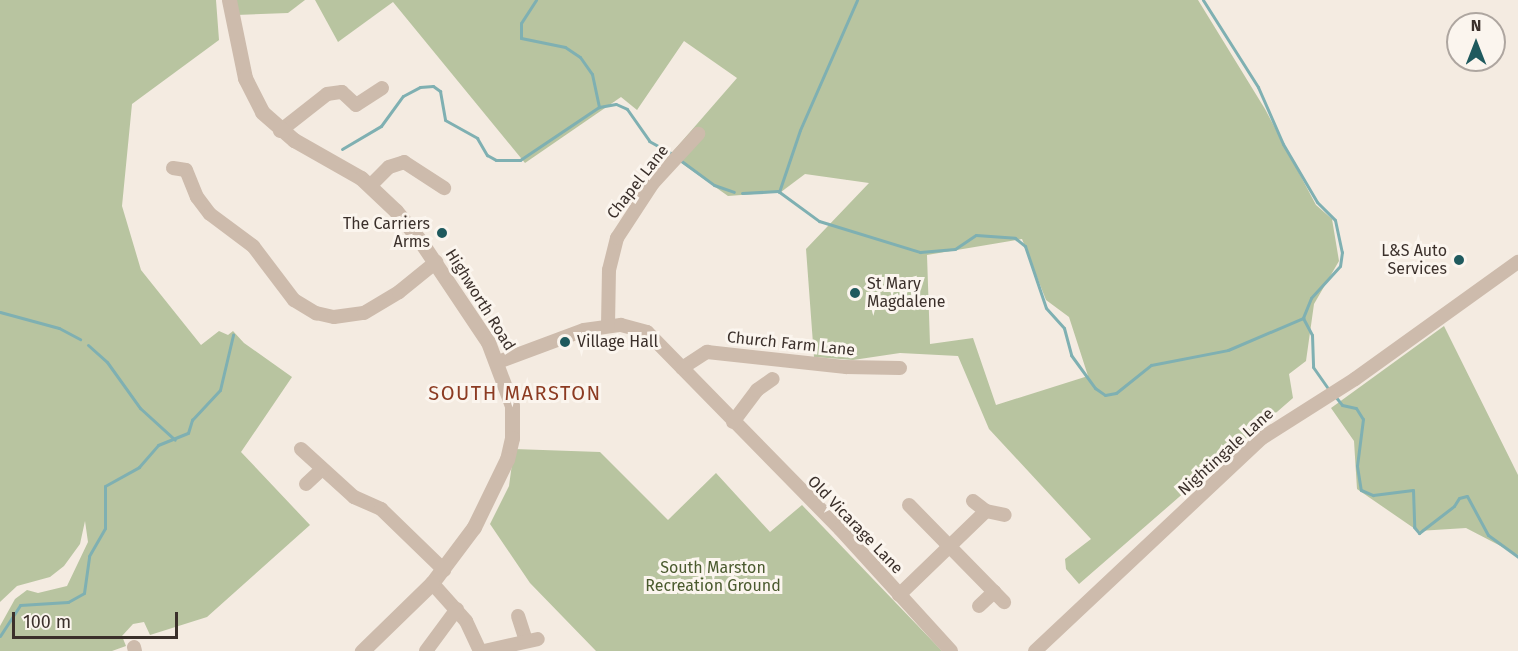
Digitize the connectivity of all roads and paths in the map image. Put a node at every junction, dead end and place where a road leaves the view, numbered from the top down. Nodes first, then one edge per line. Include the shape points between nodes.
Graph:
1 (229, 0) edge
2 (382, 88) dead end
3 (280, 131) junction
4 (698, 134) dead end
5 (184, 166) dead end
6 (371, 185) junction
7 (444, 188) dead end
8 (436, 262) junction
9 (1518, 262) edge
10 (608, 326) junction
11 (498, 362) junction
12 (682, 368) junction
13 (900, 368) dead end
14 (773, 379) dead end
15 (733, 422) junction
16 (301, 449) dead end
17 (322, 470) junction
18 (306, 484) dead end
19 (973, 501) dead end
20 (909, 505) dead end
21 (986, 511) junction
22 (1005, 515) dead end
23 (950, 547) junction
24 (444, 570) junction
25 (432, 583) junction
26 (899, 595) junction
27 (979, 606) dead end
28 (457, 609) junction
29 (518, 616) dead end
30 (362, 651) edge
31 (426, 651) edge
32 (482, 651) edge
33 (951, 651) edge
34 (1035, 651) edge

1 - 3 street, Highworth Road via 245,78 258,105
2 - 3 street via 356,105 342,92 330,93
3 - 6 street, Highworth Road
4 - 10 street, Chapel Lane via 676,157 617,238 609,270
5 - 8 street via 197,197 210,214 260,252 288,294 316,313 344,317 376,308
6 - 7 street via 389,167 404,162
6 - 8 street, Highworth Road
8 - 11 street, Highworth Road
9 - 34 street, Nightingale Lane via 1339,389 1262,438
10 - 11 street, Old Vicarage Lane via 562,336
10 - 12 street, Old Vicarage Lane via 633,326 647,332
11 - 24 street, Highworth Road via 513,417 507,459 485,509
12 - 13 street, Church Farm Lane via 707,352 846,368
12 - 15 street, Old Vicarage Lane
14 - 15 street via 757,390
15 - 26 street, Old Vicarage Lane via 840,529
16 - 17 street
17 - 18 street
17 - 24 street via 354,497 381,509
19 - 21 street
20 - 23 street
21 - 22 street
21 - 23 street
23 - 26 street
23 - 27 street via 999,597
24 - 25 street, Highworth Road
25 - 28 street
25 - 30 street, Highworth Road
26 - 33 street, Old Vicarage Lane
28 - 31 street
28 - 32 street
29 - 32 street via 532,640

